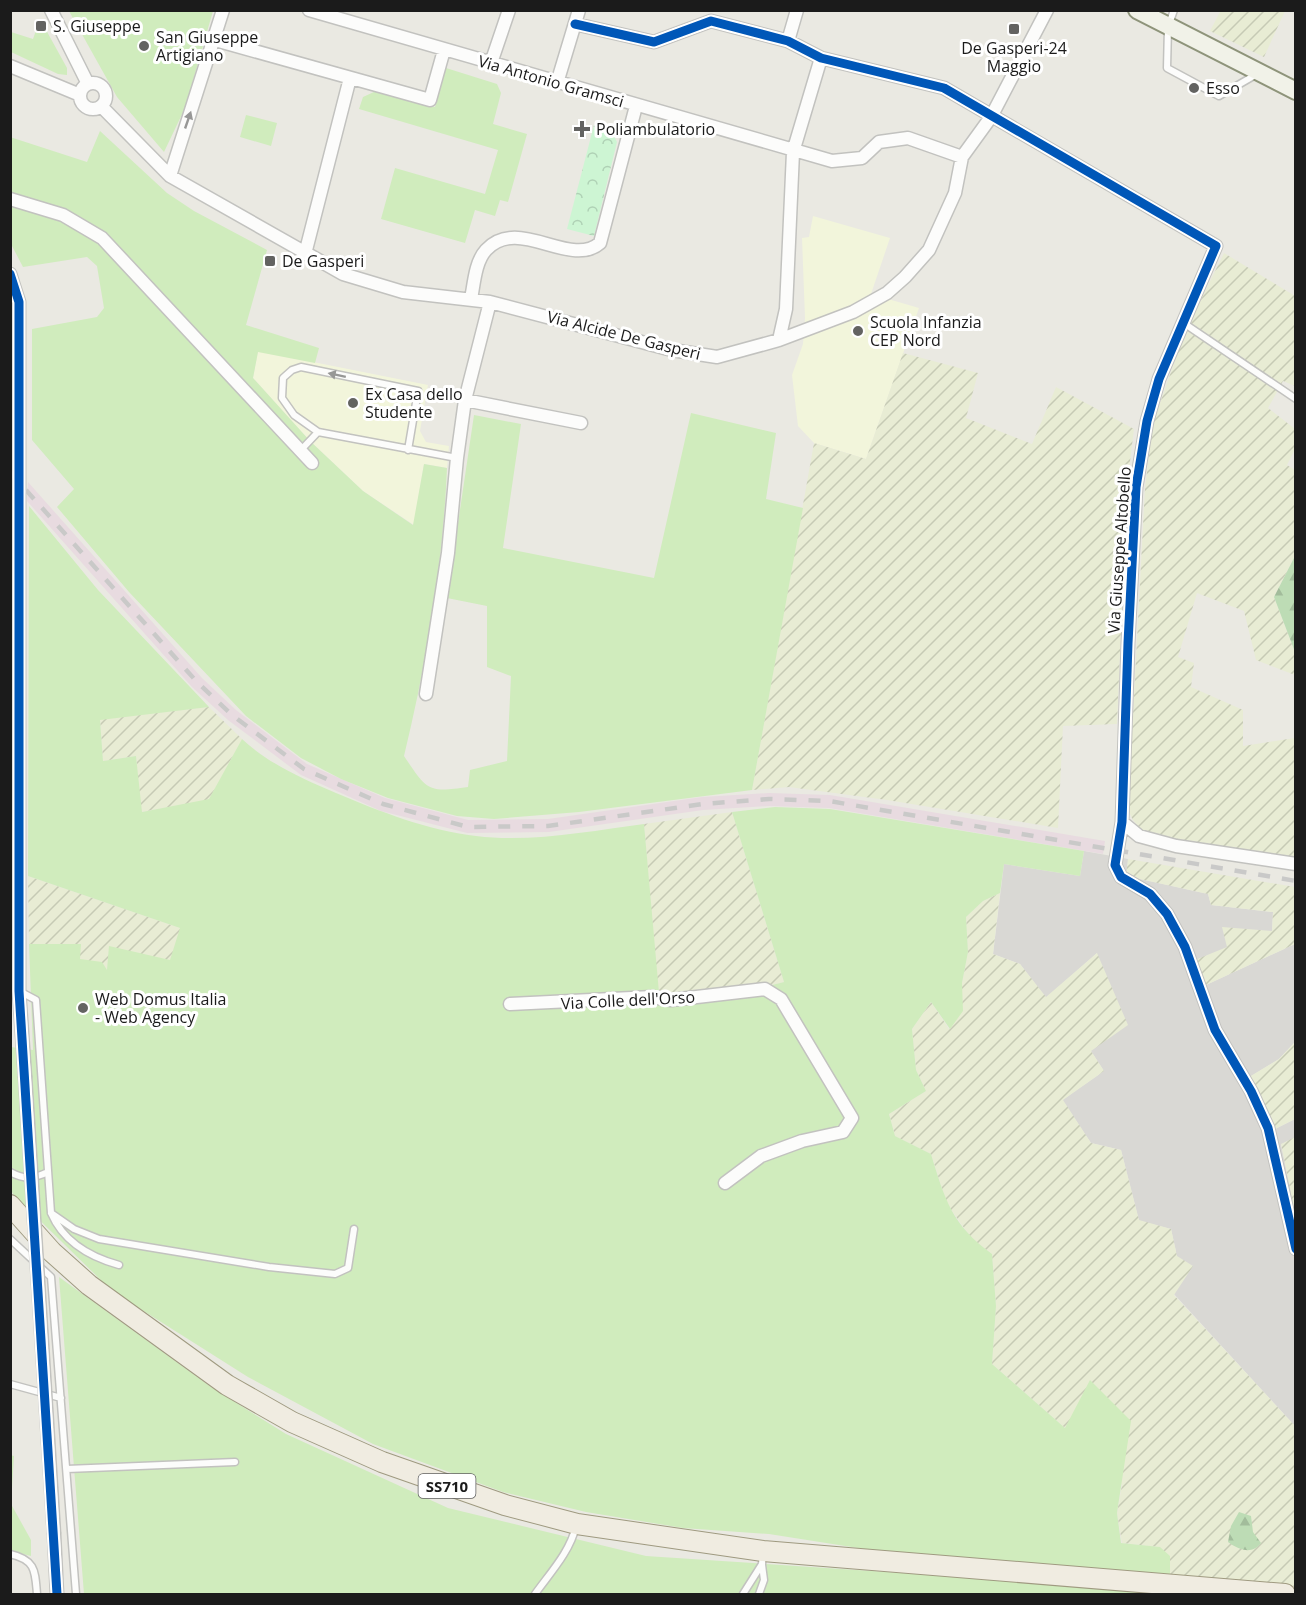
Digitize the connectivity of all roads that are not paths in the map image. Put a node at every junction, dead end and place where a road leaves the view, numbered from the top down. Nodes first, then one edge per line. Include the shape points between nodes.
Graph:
1 (51, 10) edge
2 (224, 10) edge
3 (309, 10) edge
4 (509, 10) edge
5 (579, 10) edge
6 (797, 10) edge
7 (1047, 10) edge
8 (1137, 10) edge
9 (1171, 19) edge
10 (575, 24) junction
11 (215, 40) junction
12 (788, 41) junction
13 (444, 50) junction
14 (821, 58) junction
15 (491, 63) junction
16 (10, 66) edge
17 (1259, 73) junction
18 (350, 78) junction
19 (557, 83) junction
20 (84, 89) junction
21 (1296, 91) edge
22 (100, 106) junction
23 (636, 106) junction
24 (991, 117) junction
25 (793, 152) junction
26 (962, 157) junction
27 (170, 176) junction
28 (12, 201) edge
29 (305, 254) junction
30 (10, 274) edge
31 (471, 299) junction
32 (490, 302) junction
33 (1182, 322) junction
34 (778, 340) junction
35 (1296, 399) edge
36 (465, 400) junction
37 (581, 423) dead end
38 (318, 432) junction
39 (300, 450) junction
40 (408, 450) junction
41 (457, 458) junction
42 (312, 463) dead end
43 (15, 588) edge
44 (15, 679) edge
45 (426, 694) dead end
46 (1122, 822) junction
47 (1296, 864) edge
48 (19, 991) junction
49 (510, 1004) dead end
50 (10, 1172) edge
51 (48, 1172) junction
52 (724, 1183) dead end
53 (10, 1205) edge
54 (51, 1212) junction
55 (354, 1229) dead end
56 (10, 1239) edge
57 (1296, 1249) edge
58 (119, 1265) dead end
59 (10, 1384) edge
60 (61, 1398) junction
61 (235, 1462) dead end
62 (67, 1469) junction
63 (577, 1524) junction
64 (10, 1554) edge
65 (763, 1558) junction
66 (37, 1594) edge
67 (57, 1594) edge
68 (76, 1594) edge
69 (535, 1594) edge
70 (743, 1594) edge
71 (759, 1594) edge
72 (1285, 1594) edge

1 - 20 street
2 - 11 street
3 - 13 street, Via Antonio Gramsci
4 - 15 street
5 - 10 street
6 - 12 street
7 - 24 street, Via Alcide De Gasperi
8 - 9 main road
9 - 17 main road
9 - 17 lane via 1167,68 1219,96
10 - 12 street via 654,42 711,21
10 - 19 street
11 - 18 street
27 -> 11 street
12 - 14 street
13 - 15 street, Via Antonio Gramsci
13 - 18 street via 430,100
14 - 24 street via 944,88
14 - 25 street
15 - 19 street, Via Antonio Gramsci
16 - 20 street
17 - 21 main road
18 - 29 street
19 - 23 street, Via Antonio Gramsci
20 - 22 street via 80,100 87,108
20 - 22 street via 96,83 104,89 105,98
22 - 27 street, Via Alcide De Gasperi
23 - 25 street, Via Antonio Gramsci
23 - 31 street via 600,243 591,250 580,251 514,237 500,241 485,251
24 - 26 street, Via Alcide De Gasperi
24 - 33 street, Via Giuseppe Altobello via 1216,246
25 - 26 street, Via Antonio Gramsci via 832,161 862,158 879,142 908,138
25 - 34 street via 786,309
26 - 34 street, Via Alcide De Gasperi via 955,193 929,250 905,277 887,293 853,312
27 - 29 street, Via Alcide De Gasperi
28 - 39 street via 63,215 102,238
29 - 31 street, Via Alcide De Gasperi via 343,274 403,292
30 - 43 street via 19,302
31 - 32 street, Via Alcide De Gasperi
32 - 34 street, Via Alcide De Gasperi via 672,350 717,357
32 - 36 street
33 - 35 lane
33 - 46 street, Via Giuseppe Altobello via 1147,421 1136,487
36 - 37 street
36 - 41 street
38 - 39 lane
38 - 40 lane
40 -> 38 lane via 418,391 301,367 292,370 280,386 282,398 294,414
39 - 42 street
40 - 41 lane
41 - 45 street via 448,553
43 - 44 street
44 - 48 street
46 - 47 street via 1139,836 1176,846
46 - 57 street, Via Giuseppe Altobello via 1115,865 1121,877 1150,894 1167,914 1185,947 1215,1030 1268,1128
48 - 51 lane via 36,1000
48 - 67 street, bridge
49 - 52 street, Via Colle dell'Orso via 651,997 671,1000 765,989 781,999 852,1118 843,1132 761,1156
50 - 51 lane via 22,1179
51 - 54 lane
53 - 63 main road, SS710 via 52,1252 89,1285 228,1385 292,1422 444,1485
54 - 55 lane via 74,1229 99,1239 334,1274 348,1268
54 - 58 lane via 58,1229 84,1251
56 - 60 lane via 51,1277
59 - 60 lane
60 - 62 lane
61 - 62 lane
62 - 68 lane
63 - 65 main road, SS710
63 - 69 lane via 570,1545
64 - 66 lane via 25,1558 34,1568
65 - 70 lane
65 - 71 lane via 764,1580
65 - 72 main road, SS710 via 963,1568

